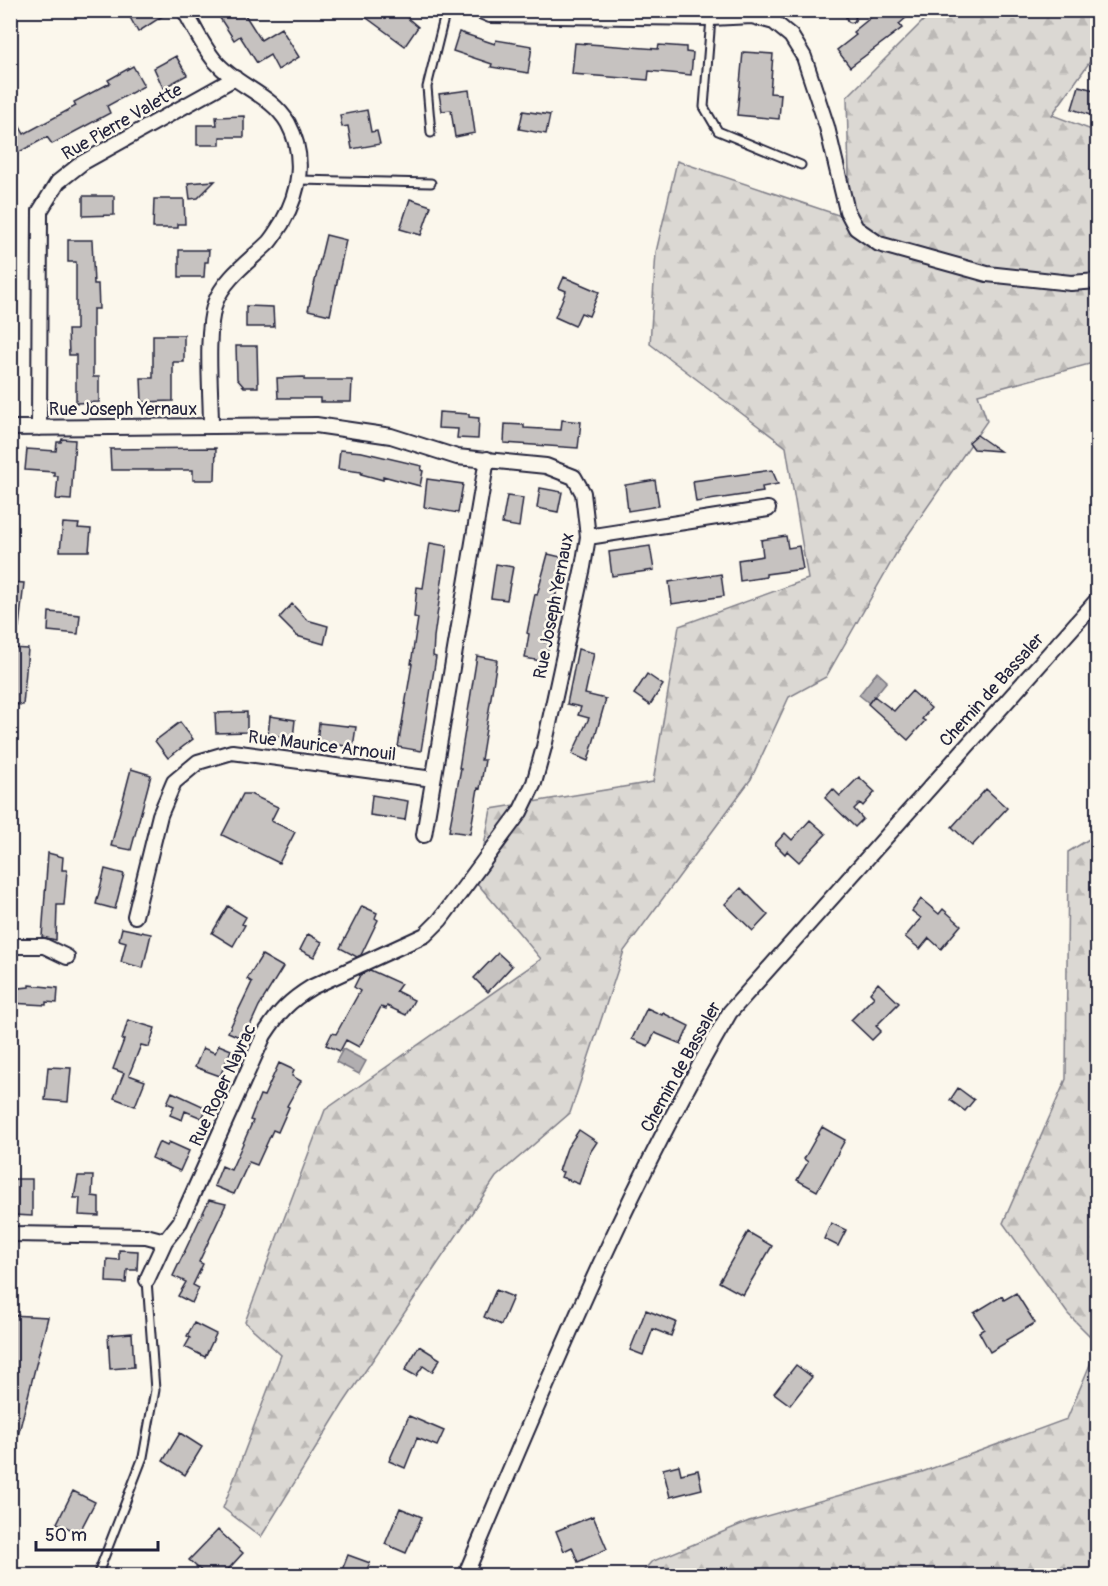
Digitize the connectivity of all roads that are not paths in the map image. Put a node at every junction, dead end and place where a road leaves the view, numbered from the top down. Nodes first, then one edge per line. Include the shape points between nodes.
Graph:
1 (184, 10) edge
2 (446, 10) edge
3 (478, 10) edge
4 (711, 18) junction
5 (235, 78) junction
6 (431, 133) dead end
7 (801, 165) dead end
8 (299, 180) junction
9 (431, 183) dead end
10 (1098, 281) edge
11 (211, 426) junction
12 (10, 428) edge
13 (39, 428) junction
14 (487, 459) junction
15 (768, 509) dead end
16 (588, 537) junction
17 (1098, 599) edge
18 (433, 778) junction
19 (423, 835) dead end
20 (135, 916) dead end
21 (10, 945) edge
22 (67, 957) dead end
23 (345, 972) joint
24 (10, 1234) edge
25 (165, 1241) junction
26 (147, 1280) joint
27 (97, 1575) edge
28 (465, 1575) edge

1 - 5 street via 215,61
2 - 6 lane via 427,87
3 - 4 street via 490,15
4 - 7 lane via 704,107 718,131
4 - 10 street via 752,16 774,22 791,36 804,57 827,127 847,211 856,228 879,244 987,274 1071,283
5 - 8 street via 265,97 287,122 297,146
5 - 13 street, Rue Pierre Valette via 82,163 58,182 40,211
8 - 9 lane
8 - 11 street via 290,209 272,239 228,281 216,301 210,324
11 - 13 street, Rue Joseph Yernaux
11 - 14 street, Rue Joseph Yernaux via 316,425 391,436 457,457
12 - 13 street, Rue Joseph Yernaux
14 - 16 street, Rue Joseph Yernaux via 546,466 574,477 583,493
14 - 18 street
15 - 16 street
16 - 23 street, Rue Joseph Yernaux via 544,747 534,783 520,812 425,935
17 - 28 street, Chemin de Bassaler via 730,1012 694,1073 601,1261
18 - 19 street
18 - 20 street, Rue Maurice Arnouil via 232,752 198,762 174,782 160,815
21 - 22 street via 44,946
23 - 25 street, Rue Roger Nayrac via 296,997 279,1011 264,1035 180,1222
24 - 25 street via 146,1236
25 - 26 street, Rue Roger Nayrac
26 - 27 lane, Rue Roger Nayrac via 156,1390 142,1457

